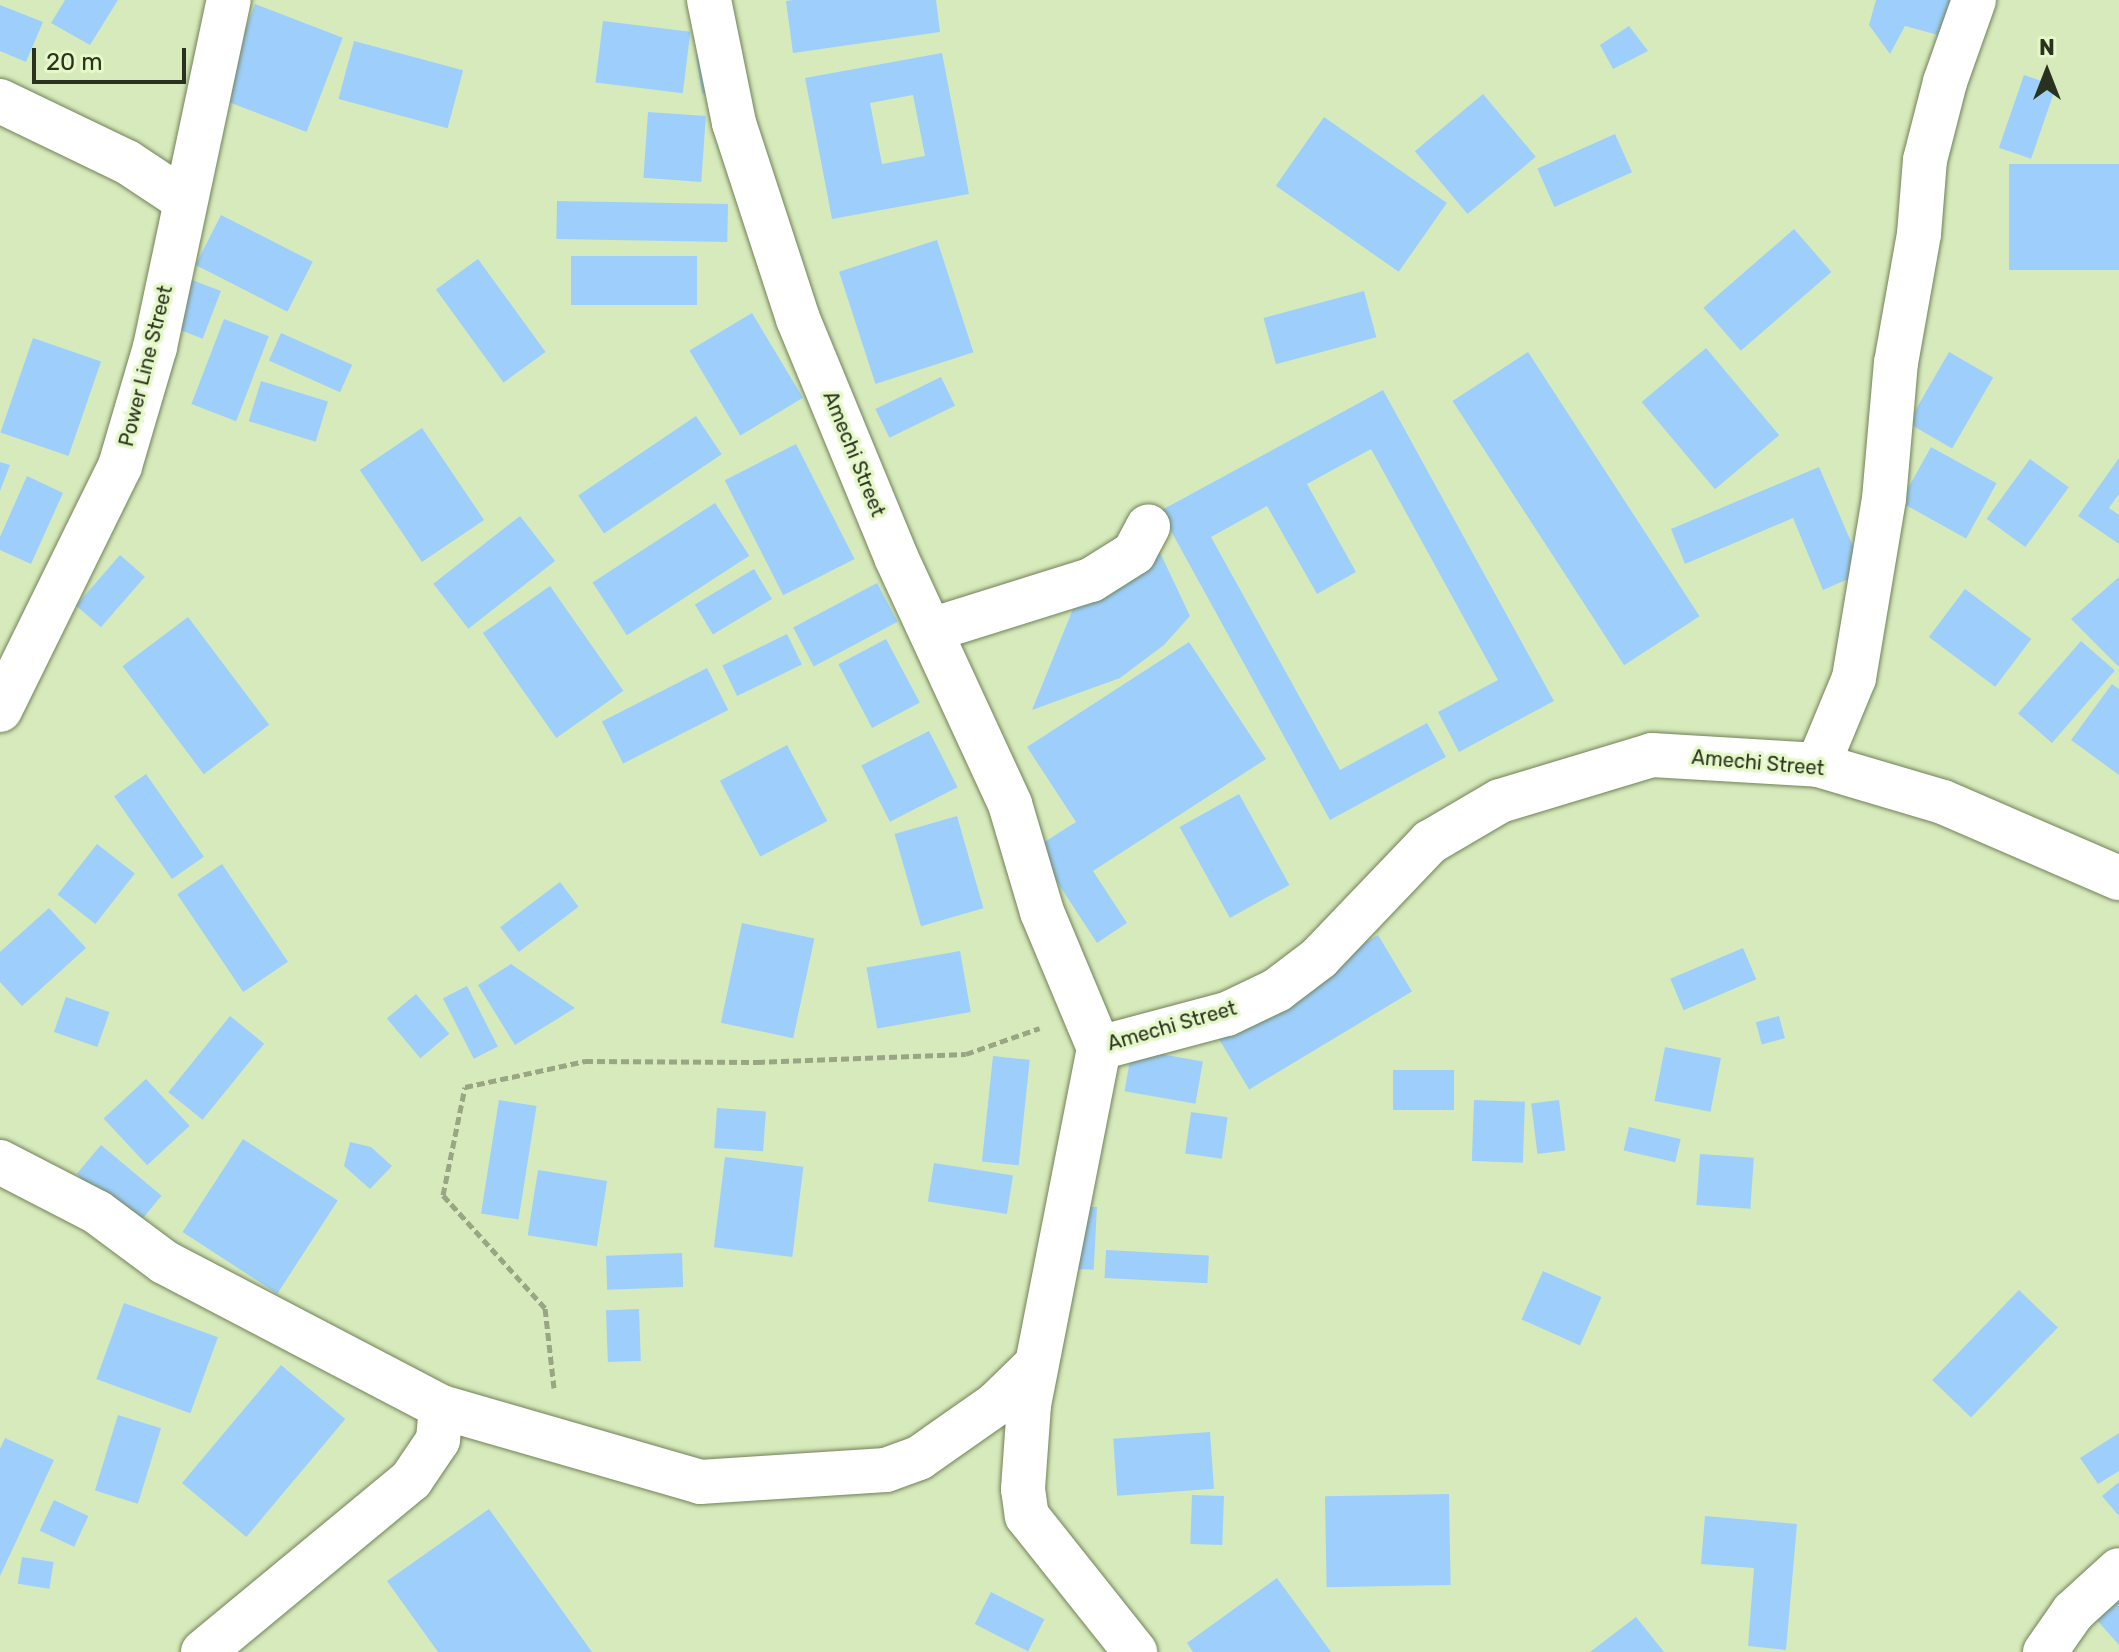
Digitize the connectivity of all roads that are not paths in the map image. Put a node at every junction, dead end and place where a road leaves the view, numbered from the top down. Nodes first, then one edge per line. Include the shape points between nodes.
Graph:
1 (229, 0) edge
2 (709, 0) edge
3 (1974, 0) edge
4 (0, 101) edge
5 (183, 199) junction
6 (1148, 527) dead end
7 (931, 630) junction
8 (2, 705) edge
9 (1818, 765) junction
10 (2119, 878) edge
11 (1092, 1030) junction
12 (0, 1162) edge
13 (1036, 1365) junction
14 (441, 1407) junction
15 (2119, 1570) edge
16 (203, 1652) edge
17 (1135, 1652) edge
18 (2045, 1652) edge

1 - 5 street, Power Line Street
2 - 7 street, Amechi Street via 759,214 798,319
3 - 9 street via 1925,160 1919,234 1896,363 1884,499 1854,678
4 - 5 street via 127,162
5 - 8 street, Power Line Street via 155,347 120,466
6 - 7 street via 1134,553 1091,580
7 - 11 street, Amechi Street via 1010,804 1042,912
9 - 10 street, Amechi Street via 1943,802
9 - 11 street, Amechi Street via 1652,755 1500,801 1430,842 1319,958 1277,990 1227,1014
11 - 13 street
12 - 14 street via 97,1212 164,1262
13 - 14 street via 996,1404 919,1458 886,1470 700,1482
13 - 17 street via 1023,1489 1027,1516
14 - 16 street via 438,1440 411,1480
15 - 18 street via 2073,1612

